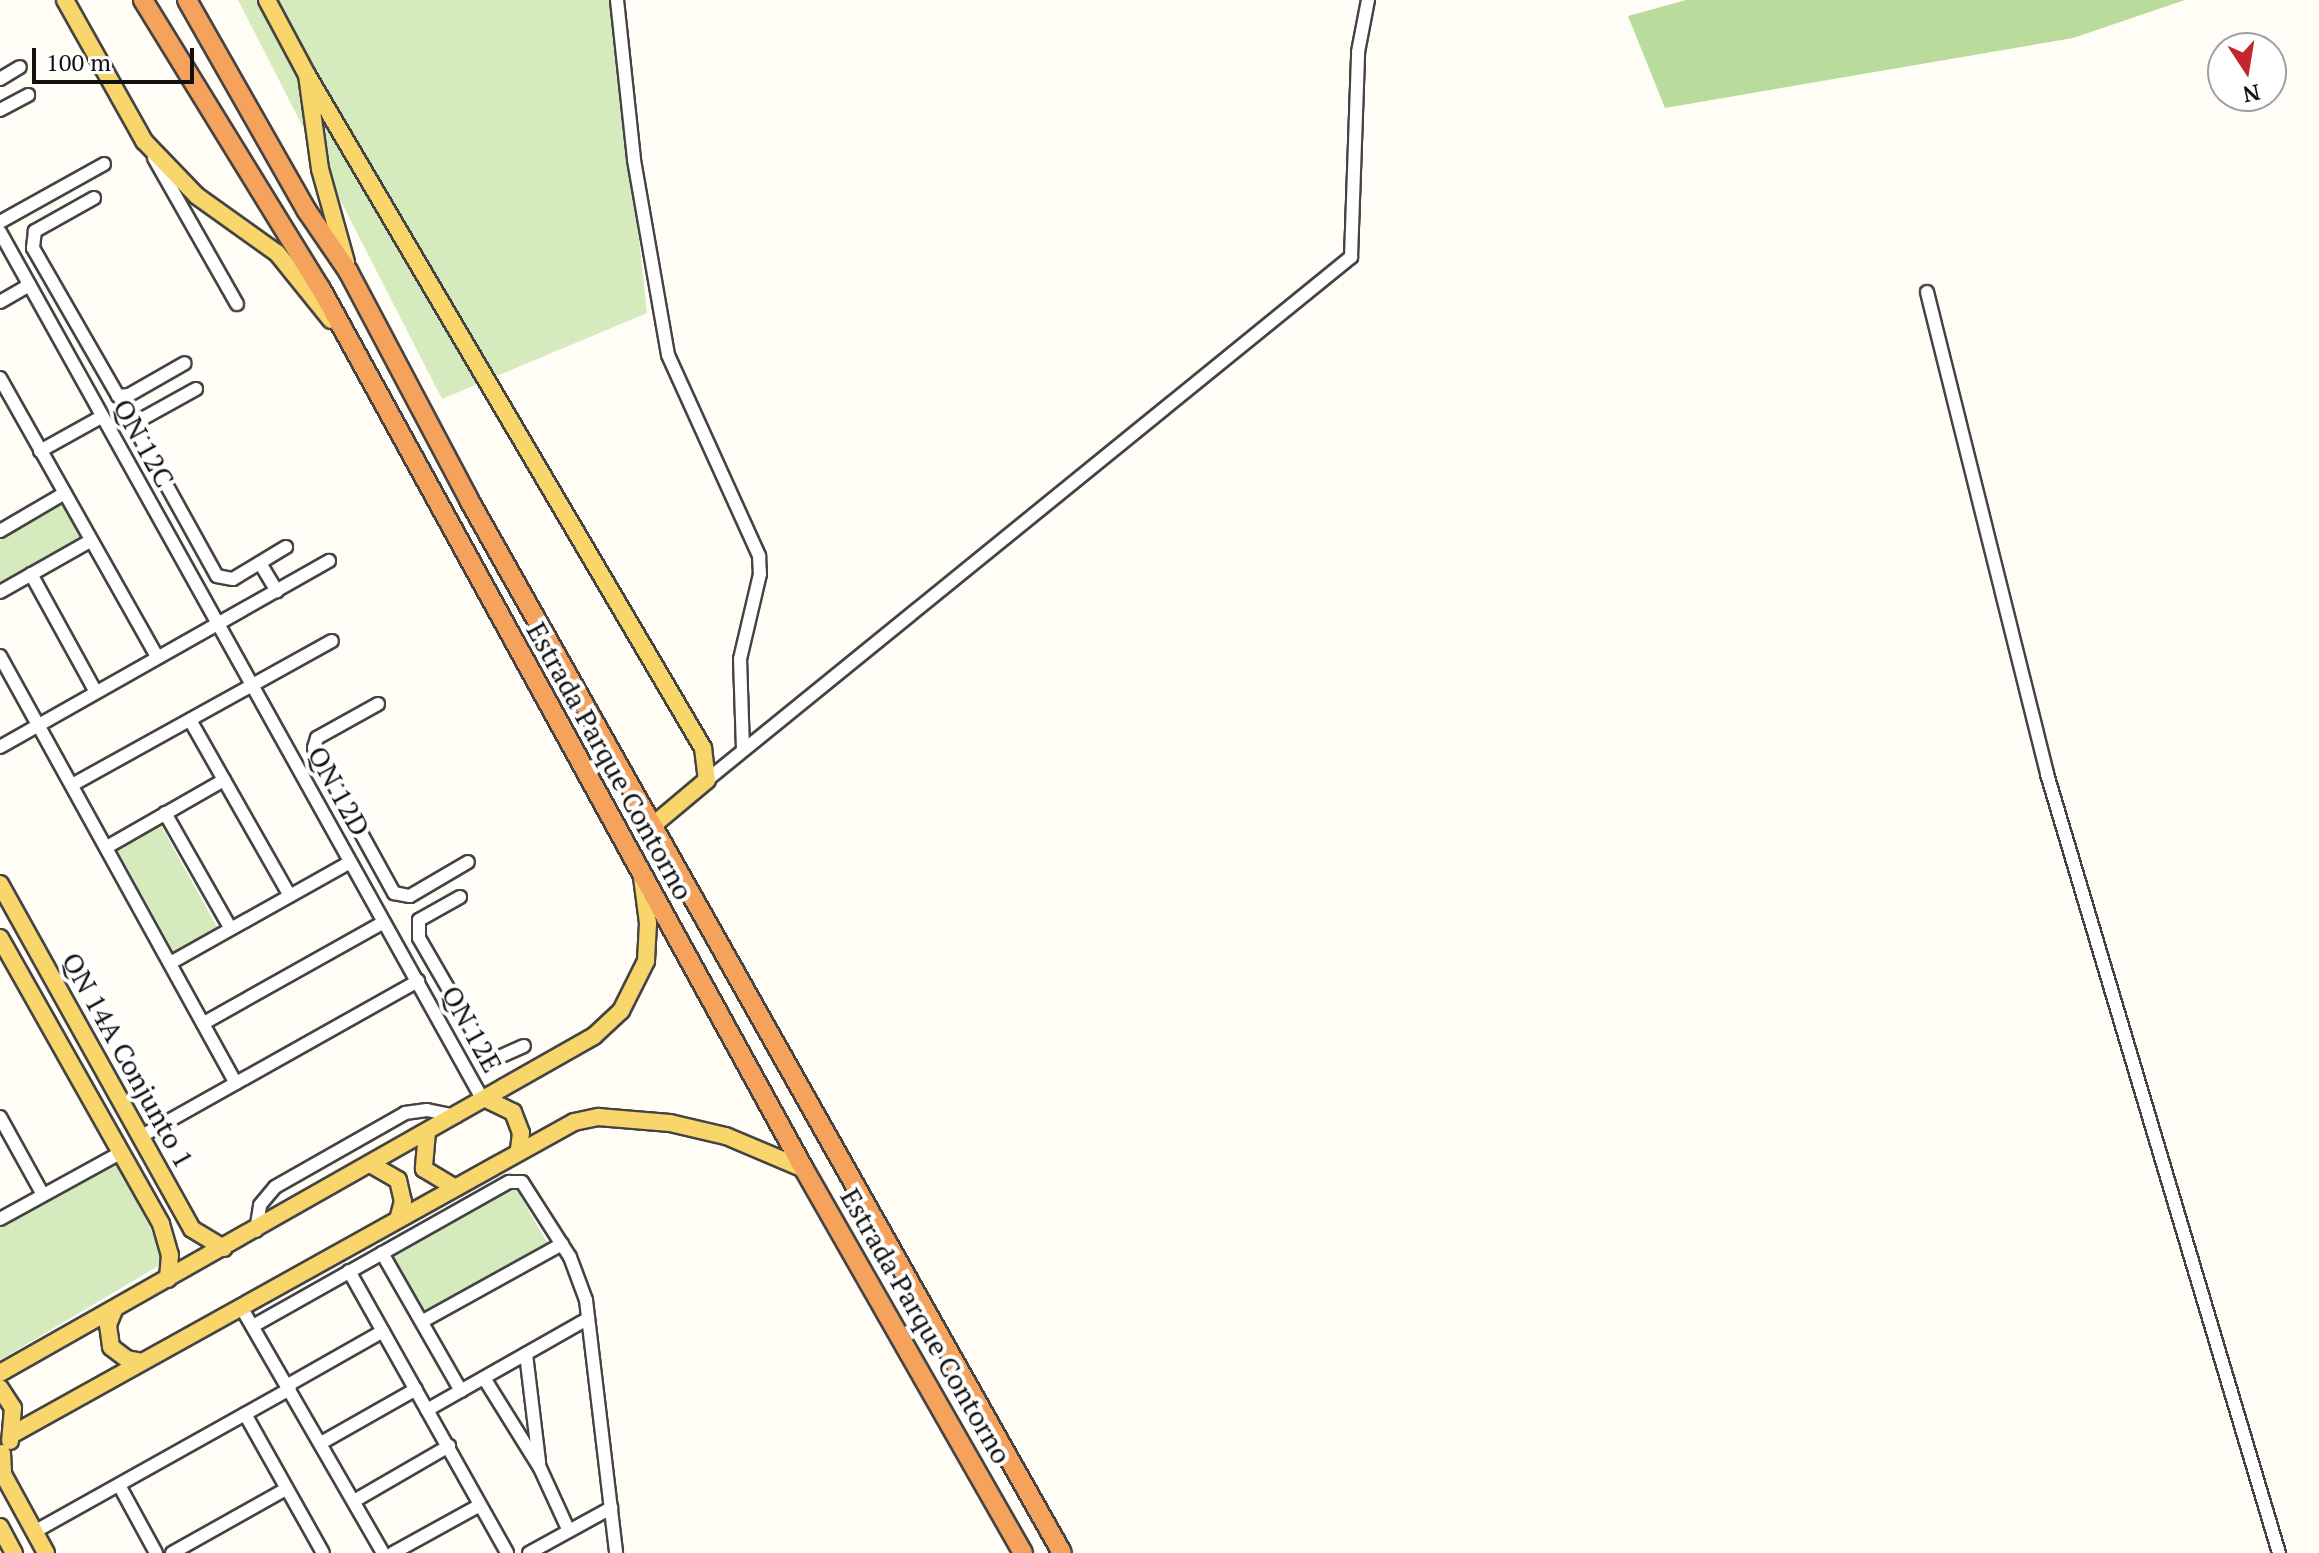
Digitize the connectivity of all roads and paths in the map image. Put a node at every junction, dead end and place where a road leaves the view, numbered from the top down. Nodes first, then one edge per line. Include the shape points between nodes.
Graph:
1 (65, 0) edge
2 (143, 0) edge
3 (187, 0) edge
4 (267, 0) edge
5 (617, 0) edge
6 (1368, 0) edge
7 (20, 67) dead end
8 (307, 75) junction
9 (0, 79) edge
10 (28, 95) dead end
11 (0, 110) edge
12 (144, 141) junction
13 (104, 164) dead end
14 (52, 192) junction
15 (94, 198) dead end
16 (65, 214) junction
17 (0, 222) edge
18 (0, 232) edge
19 (348, 271) junction
20 (29, 285) junction
21 (1927, 292) dead end
22 (0, 302) edge
23 (237, 304) dead end
24 (352, 346) junction
25 (185, 363) dead end
26 (0, 378) edge
27 (196, 389) dead end
28 (101, 417) junction
29 (40, 451) junction
30 (63, 494) junction
31 (469, 500) junction
32 (441, 514) junction
33 (2, 525) edge
34 (90, 541) junction
35 (286, 547) dead end
36 (329, 561) dead end
37 (260, 563) junction
38 (31, 574) junction
39 (277, 591) junction
40 (0, 592) edge
41 (218, 624) junction
42 (332, 641) dead end
43 (0, 656) edge
44 (157, 657) junction
45 (252, 685) junction
46 (96, 692) junction
47 (378, 704) dead end
48 (190, 720) junction
49 (39, 725) junction
50 (0, 747) edge
51 (743, 749) junction
52 (224, 780) junction
53 (707, 780) junction
54 (72, 785) junction
55 (165, 813) junction
56 (356, 821) junction
57 (651, 827) junction
58 (335, 833) junction
59 (107, 847) junction
60 (350, 862) junction
61 (468, 862) dead end
62 (642, 875) junction
63 (0, 884) edge
64 (290, 896) junction
65 (460, 897) dead end
66 (384, 922) junction
67 (231, 929) junction
68 (0, 938) edge
69 (34, 945) junction
70 (11, 957) junction
71 (172, 962) junction
72 (51, 977) junction
73 (418, 981) junction
74 (29, 989) junction
75 (450, 992) junction
76 (431, 1003) junction
77 (204, 1023) junction
78 (524, 1046) dead end
79 (236, 1083) junction
80 (485, 1099) junction
81 (456, 1116) junction
82 (0, 1117) edge
83 (427, 1132) junction
84 (140, 1137) junction
85 (519, 1150) junction
86 (120, 1153) junction
87 (372, 1165) junction
88 (804, 1169) junction
89 (452, 1186) junction
90 (43, 1195) junction
91 (859, 1197) junction
92 (418, 1205) junction
93 (831, 1213) junction
94 (399, 1216) junction
95 (0, 1219) edge
96 (431, 1226) junction
97 (256, 1231) junction
98 (562, 1244) junction
99 (224, 1248) junction
100 (382, 1253) junction
101 (349, 1271) junction
102 (168, 1279) junction
103 (241, 1307) junction
104 (114, 1310) junction
105 (587, 1319) junction
106 (423, 1321) junction
107 (253, 1326) junction
108 (383, 1331) junction
109 (526, 1354) junction
110 (142, 1362) junction
111 (0, 1373) edge
112 (484, 1378) junction
113 (289, 1387) junction
114 (0, 1388) edge
115 (416, 1389) junction
116 (461, 1391) junction
117 (427, 1410) junction
118 (245, 1414) junction
119 (13, 1434) junction
120 (321, 1443) junction
121 (449, 1446) junction
122 (1, 1454) edge
123 (540, 1468) junction
124 (119, 1485) junction
125 (286, 1489) junction
126 (354, 1501) junction
127 (480, 1505) junction
128 (611, 1508) junction
129 (0, 1527) edge
130 (569, 1531) junction
131 (34, 1532) junction
132 (321, 1552) edge
133 (14, 1553) edge
134 (46, 1553) edge
135 (156, 1553) edge
136 (172, 1553) edge
137 (383, 1553) edge
138 (393, 1553) edge
139 (507, 1553) edge
140 (529, 1553) edge
141 (616, 1553) edge
142 (1023, 1553) edge
143 (1062, 1553) edge
144 (2279, 1553) edge

1 - 12 main road
2 - 24 highway, Estrada Parque Contorno
3 - 19 highway, Estrada Parque Contorno via 307,211
4 - 8 main road
5 - 51 street via 634,160 668,355 759,556 760,574 740,659
6 - 51 street via 1358,52 1351,257
7 - 9 street
8 - 19 main road via 320,169
8 - 53 main road via 703,748
10 - 11 street
12 - 23 street
12 - 24 main road via 197,196 277,253
13 - 14 street
14 - 16 street
14 - 17 street
15 - 16 street
16 - 25 street via 35,231 31,242 114,391 129,395
18 - 20 street, QN 12C
19 - 31 highway, Estrada Parque Contorno
20 - 22 street
20 - 28 street, QN 12C
21 - 144 street via 2047,774
24 - 32 highway, Estrada Parque Contorno
26 - 29 street
27 - 37 street via 140,420 136,430 220,579 233,579
28 - 29 street
28 - 41 street, QN 12C
29 - 30 street
30 - 33 street
30 - 34 street
31 - 32 highway via 443,488
31 - 57 highway, Estrada Parque Contorno
32 - 62 highway, Estrada Parque Contorno
34 - 38 street
34 - 44 street
35 - 37 street
36 - 39 street
37 - 39 street
38 - 40 street
38 - 46 street
39 - 41 street
41 - 44 street
41 - 45 street, QN 12D
42 - 45 street
43 - 49 street
44 - 46 street
45 - 48 street
45 - 58 street, QN 12D
46 - 49 street
47 - 56 street via 314,744
48 - 52 street
48 - 54 street
49 - 50 street
49 - 54 street
51 - 53 street
52 - 55 street
52 - 64 street
53 - 57 main road
54 - 59 street
55 - 59 street
55 - 67 street
56 - 58 street
56 - 61 street via 401,898
57 - 91 highway, Estrada Parque Contorno
58 - 60 street, QN 12D
59 - 71 street
60 - 64 street
60 - 66 street, QN 12D
62 - 80 main road via 646,961 621,1011 594,1036
62 - 88 highway, Estrada Parque Contorno
63 - 69 main road, QN 14A Conjunto 1
64 - 67 street
65 - 75 street via 416,924
66 - 73 street, QN 12D
66 - 77 street
67 - 71 street
68 - 70 main road, QN 14A Conjunto 1
69 - 70 main road via 28,961
69 - 72 main road, QN 14A Conjunto 1
70 - 74 main road, QN 14A Conjunto 1
71 - 77 street
72 - 74 main road via 34,979
72 - 84 main road, QN 14A Conjunto 1
73 - 76 street, QN 12E
73 - 79 street
74 - 86 main road, QN 14A Conjunto 1
75 - 76 street
75 - 78 street via 490,1061 503,1060
76 - 80 street, QN 12E
77 - 79 street
79 - 84 street
80 - 81 main road
80 - 85 main road via 513,1112 521,1133
81 - 83 main road
81 - 97 street via 427,1110 405,1113 275,1187 260,1205
82 - 90 street
83 - 87 main road
83 - 89 main road via 424,1169
84 - 99 main road, QN 14A Conjunto 1 via 192,1229
85 - 88 main road via 574,1122 629,1118 726,1136
85 - 89 main road
86 - 90 street
86 - 102 main road, QN 14A Conjunto 1 via 168,1241
87 - 94 main road via 398,1180 403,1201
87 - 97 main road
88 - 93 highway, Estrada Parque Contorno
89 - 92 main road
90 - 95 street
91 - 93 highway via 847,1209
91 - 143 highway, Estrada Parque Contorno
92 - 94 main road
92 - 96 street
93 - 142 highway, Estrada Parque Contorno
94 - 103 main road
96 - 98 street via 515,1180 529,1188
96 - 100 street
97 - 99 main road
98 - 105 street via 581,1280
98 - 106 street
99 - 102 main road
100 - 101 street
100 - 106 street
101 - 107 street
101 - 108 street
102 - 104 main road
103 - 107 street
103 - 110 main road
104 - 110 main road via 108,1325 111,1347
104 - 111 main road
105 - 109 street
105 - 128 street
106 - 116 street
107 - 113 street
108 - 113 street
108 - 115 street
109 - 112 street
109 - 123 street
110 - 119 main road
112 - 116 street
112 - 123 street
113 - 118 street
113 - 120 street
114 - 119 main road via 13,1408
115 - 117 street
115 - 120 street
116 - 117 street
117 - 121 street
118 - 124 street
118 - 125 street
119 - 122 main road
120 - 126 street
121 - 126 street
121 - 127 street
122 - 131 main road via 3,1474
123 - 130 street
124 - 131 street
124 - 135 street
125 - 132 street
125 - 136 street
126 - 137 street
127 - 138 street
127 - 139 street
128 - 130 street
128 - 141 street
129 - 133 main road
130 - 140 street
131 - 134 main road

